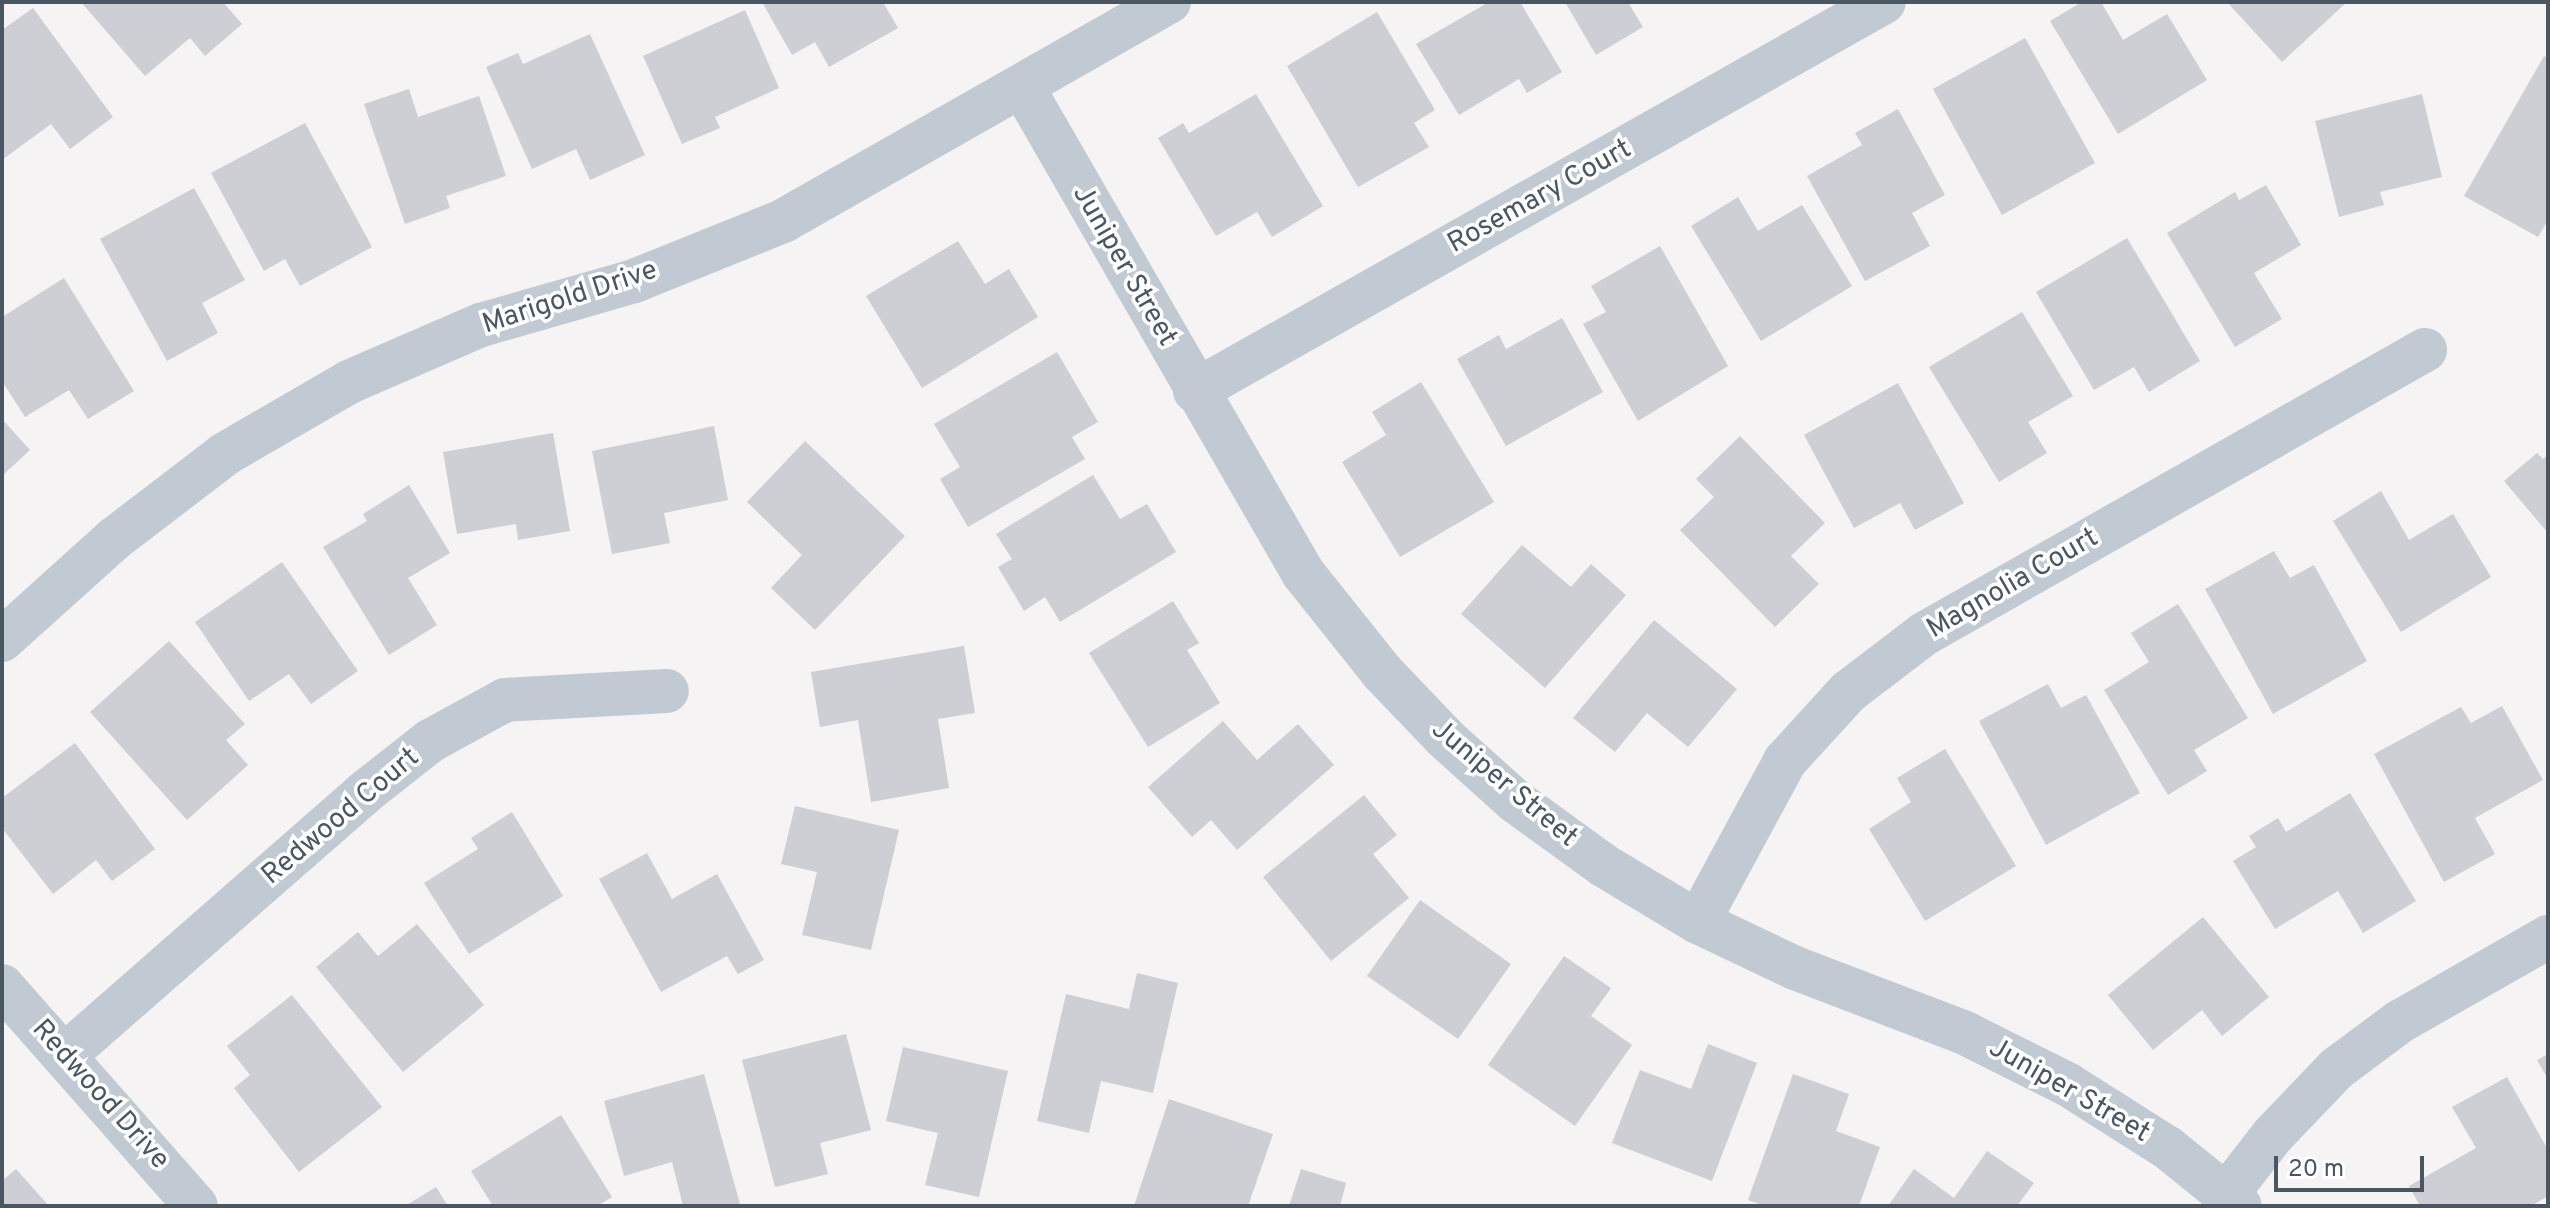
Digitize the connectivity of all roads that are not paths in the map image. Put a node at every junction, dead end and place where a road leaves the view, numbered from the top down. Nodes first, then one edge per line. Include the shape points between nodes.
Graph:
1 (1169, 2) edge
2 (1884, 2) edge
3 (1022, 86) junction
4 (2425, 350) dead end
5 (1195, 391) junction
6 (2, 640) edge
7 (667, 691) dead end
8 (1698, 922) junction
9 (2548, 937) edge
10 (2, 986) edge
11 (65, 1055) junction
12 (2234, 1200) edge
13 (196, 1206) edge

1 - 3 street, Marigold Drive
2 - 5 street, Rosemary Court
3 - 5 street, Juniper Street
3 - 6 street, Marigold Drive via 783,221 634,281 481,325 349,382 225,454 114,539
4 - 8 street, Magnolia Court via 1924,634 1848,692 1785,761
5 - 8 street, Juniper Street via 1303,573 1382,672 1515,801 1603,865
7 - 11 street, Redwood Court via 505,700 430,741
8 - 12 street, Juniper Street via 1795,968 1965,1033 2067,1084 2168,1148
9 - 12 street via 2399,1022 2336,1069 2273,1135
10 - 11 street, Redwood Drive
11 - 13 street, Redwood Drive

